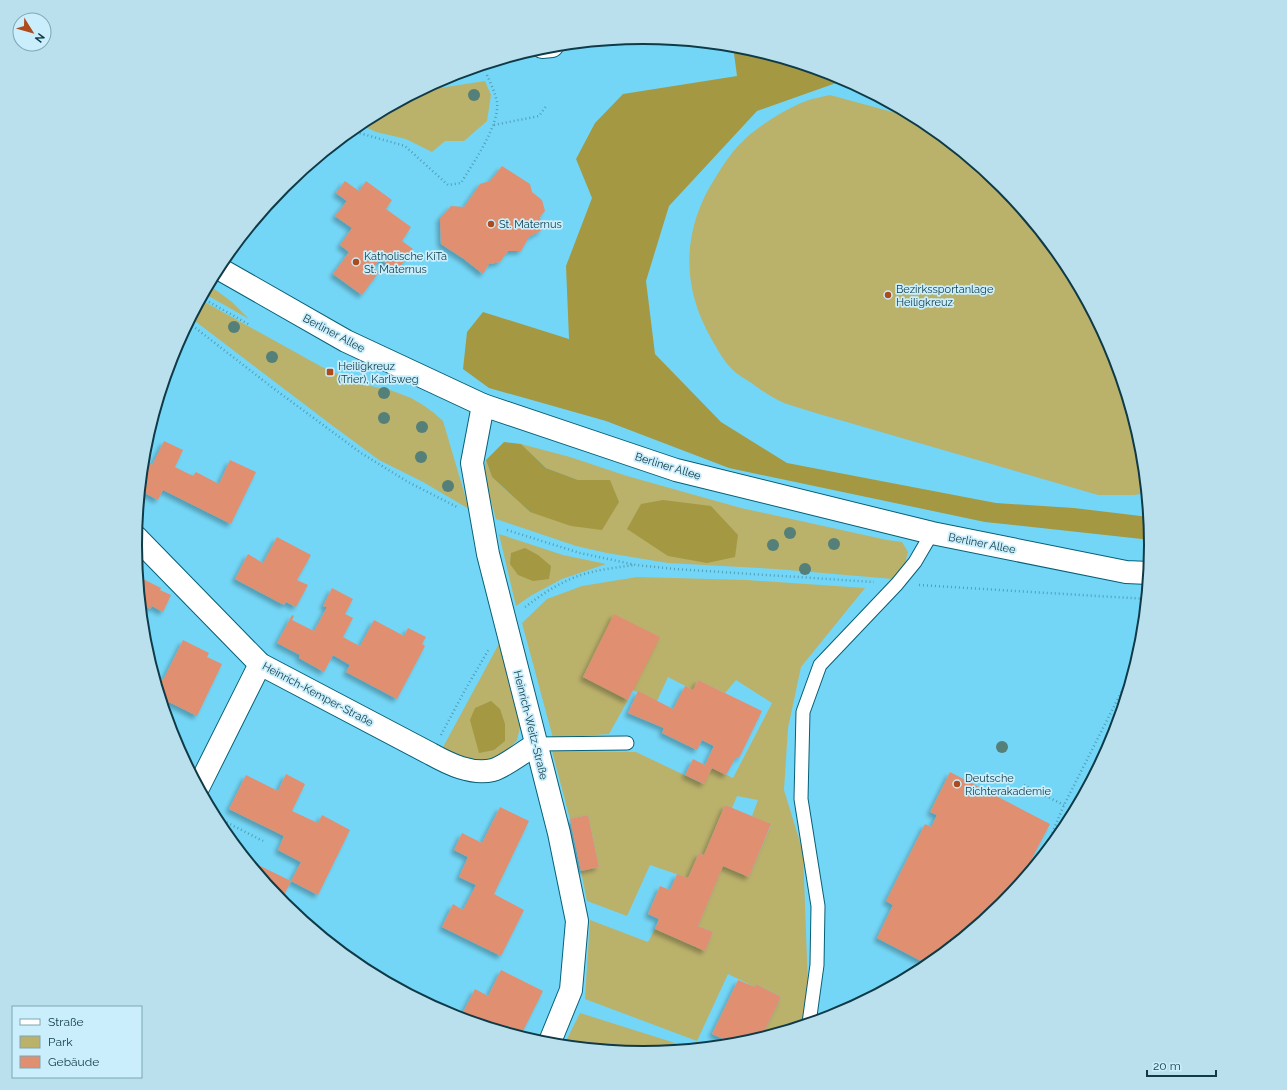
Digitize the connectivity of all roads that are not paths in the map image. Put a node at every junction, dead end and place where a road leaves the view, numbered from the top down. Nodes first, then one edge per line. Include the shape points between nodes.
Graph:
1 (224, 272) edge
2 (483, 405) junction
3 (932, 533) junction
4 (142, 543) edge
5 (1143, 573) edge
6 (260, 664) junction
7 (627, 743) dead end
8 (536, 744) junction
9 (202, 781) edge
10 (810, 1017) edge
11 (552, 1037) edge

1 - 2 street, Berliner Allee via 346,341
2 - 3 street, Berliner Allee via 676,470
2 - 8 street, Heinrich-Weitz-Straße via 472,463 488,554
3 - 5 street, Berliner Allee via 1126,572
3 - 10 lane via 915,562 897,584 820,664 803,712 801,799 818,906 817,965
4 - 6 street, Heinrich-Kemper-Straße
6 - 8 street, Heinrich-Kemper-Straße via 449,764 473,771 493,770
6 - 9 street
7 - 8 lane
8 - 11 street, Heinrich-Weitz-Straße via 559,833 577,921 571,990

